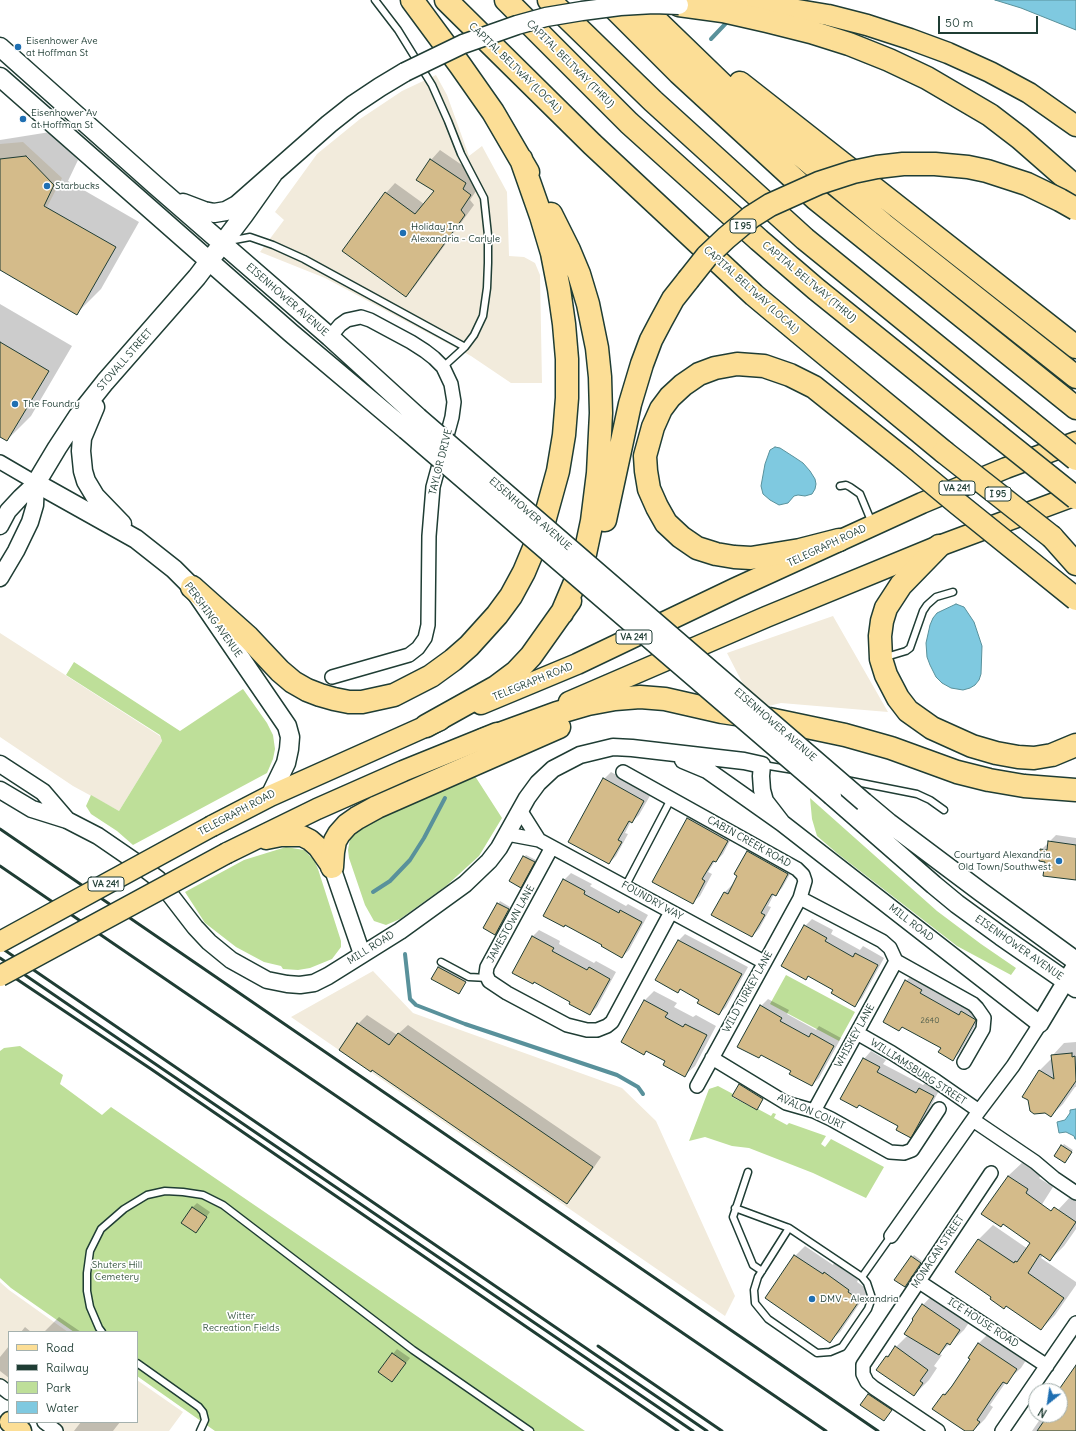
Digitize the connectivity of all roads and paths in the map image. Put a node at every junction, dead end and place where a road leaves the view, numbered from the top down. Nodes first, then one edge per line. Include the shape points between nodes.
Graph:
1 (375, 0) edge
2 (412, 0) edge
3 (446, 0) edge
4 (506, 0) edge
5 (550, 0) edge
6 (606, 0) edge
7 (635, 0) edge
8 (640, 0) edge
9 (679, 5) junction
10 (0, 47) edge
11 (0, 78) edge
12 (47, 104) junction
13 (1076, 126) edge
14 (521, 159) junction
15 (273, 174) junction
16 (155, 185) junction
17 (1076, 187) edge
18 (1076, 209) edge
19 (222, 243) junction
20 (209, 261) junction
21 (330, 337) junction
22 (1076, 346) edge
23 (465, 347) junction
24 (442, 367) junction
25 (111, 376) junction
26 (1076, 376) edge
27 (1075, 407) edge
28 (412, 424) junction
29 (1076, 442) edge
30 (1076, 459) edge
31 (0, 462) edge
32 (36, 483) junction
33 (840, 486) dead end
34 (1076, 496) edge
35 (873, 525) junction
36 (0, 526) edge
37 (1052, 537) junction
38 (136, 540) junction
39 (840, 540) junction
40 (939, 546) junction
41 (1076, 557) edge
42 (1076, 564) edge
43 (0, 578) edge
44 (192, 587) junction
45 (953, 592) dead end
46 (1076, 599) edge
47 (562, 613) junction
48 (881, 659) junction
49 (332, 677) dead end
50 (722, 712) junction
51 (426, 726) junction
52 (483, 740) junction
53 (1076, 746) edge
54 (662, 752) junction
55 (0, 764) edge
56 (762, 765) junction
57 (403, 771) junction
58 (623, 772) dead end
59 (820, 775) dead end
60 (827, 776) dead end
61 (0, 790) edge
62 (1076, 790) edge
63 (270, 796) junction
64 (671, 799) junction
65 (520, 810) junction
66 (944, 810) dead end
67 (67, 820) junction
68 (782, 823) junction
69 (507, 834) junction
70 (539, 840) junction
71 (246, 843) junction
72 (552, 847) junction
73 (332, 867) junction
74 (625, 887) junction
75 (800, 898) junction
76 (671, 912) junction
77 (0, 942) edge
78 (362, 954) junction
79 (896, 961) junction
80 (1076, 961) edge
81 (441, 962) dead end
82 (764, 962) junction
83 (1076, 964) edge
84 (0, 976) edge
85 (488, 978) junction
86 (1071, 984) edge
87 (1040, 1024) junction
88 (857, 1033) junction
89 (712, 1058) junction
90 (964, 1062) dead end
91 (697, 1086) dead end
92 (939, 1109) dead end
93 (814, 1111) junction
94 (976, 1116) junction
95 (748, 1172) dead end
96 (991, 1173) dead end
97 (1076, 1193) edge
98 (735, 1208) junction
99 (789, 1228) junction
100 (891, 1236) joint
101 (762, 1271) junction
102 (862, 1277) junction
103 (918, 1281) junction
104 (1076, 1323) edge
105 (101, 1331) edge
106 (138, 1364) edge
107 (1047, 1366) junction
108 (0, 1386) edge
109 (8, 1392) edge
110 (0, 1413) edge
111 (8, 1419) edge
112 (12, 1423) edge
113 (45, 1423) edge
114 (21, 1431) edge
115 (56, 1431) edge
116 (200, 1431) edge
117 (530, 1431) edge
118 (938, 1431) edge
119 (1002, 1431) edge

1 - 23 lane via 398,30 432,85 461,154 484,198 488,235 484,316
2 - 14 highway via 493,112
3 - 37 highway, CAPITAL BELTWAY (LOCAL) / I 95, bridge via 592,144 754,295 944,452
4 - 34 highway, CAPITAL BELTWAY (THRU) / I 95, bridge via 629,123 758,240
5 - 30 highway, bridge via 653,101 805,239
6 - 27 highway via 679,73 816,199
7 - 26 highway via 790,147
8 - 22 highway via 814,143
9 - 13 main road via 779,7 867,25 948,53 990,72 1029,93
9 - 15 main road, bridge via 654,4 582,10 516,25 463,44 405,72 353,105
9 - 17 highway via 723,11 811,32 895,63 927,78 990,115
10 - 12 main road, EISENHOWER AVENUE
11 - 12 main road, EISENHOWER AVENUE
12 - 16 main road, EISENHOWER AVENUE
12 - 20 main road, EISENHOWER AVENUE
14 - 44 highway via 541,216 560,289 565,331 567,398 558,471 542,529 524,572 497,615 469,646 431,676 394,695 349,702 320,695 293,682
14 - 47 highway via 579,274 597,348 600,377 598,473 592,521 576,580
15 - 16 main road via 237,205 226,211 214,213 191,207
15 - 19 main road, STOVALL STREET
16 - 19 main road, EISENHOWER AVENUE
18 - 47 highway, bridge via 1027,184 987,171 953,165 903,164 853,172 819,183 770,205 751,217 707,256 660,321 642,364 630,404 598,545 587,574
19 - 20 main road, STOVALL STREET
19 - 21 main road, EISENHOWER AVENUE
19 - 23 lane via 250,237 273,245 304,259
20 - 25 main road, STOVALL STREET
20 - 28 main road, EISENHOWER AVENUE via 291,333
21 - 24 street, TAYLOR DRIVE via 347,320 356,317 366,318 425,351
21 - 28 main road, EISENHOWER AVENUE
23 - 24 lane
24 - 49 street, TAYLOR DRIVE via 451,384 454,402 433,486 429,536 428,625 425,638 409,655
25 - 32 main road, STOVALL STREET via 67,432
25 - 38 main road via 84,431 81,462 91,491
28 - 80 main road, EISENHOWER AVENUE, bridge via 864,802
28 - 86 main road, EISENHOWER AVENUE, bridge via 934,886 1000,936
29 - 35 main road, TELEGRAPH ROAD / VA 241 via 1006,468
31 - 32 street
32 - 36 street, STOVALL STREET via 8,512
32 - 38 main road, PERSHING AVENUE
32 - 43 street, STOVALL STREET via 35,505 30,522
33 - 35 lane via 846,485 860,494
34 - 40 main road
35 - 39 main road, TELEGRAPH ROAD / VA 241
37 - 41 highway, CAPITAL BELTWAY (LOCAL) / I 95
37 - 42 highway
38 - 44 main road, PERSHING AVENUE via 174,569
39 - 46 highway, bridge via 800,550 752,558 734,558 697,548 681,537 666,523 657,507 649,490 646,471 646,456 653,427 670,397 699,374 715,368 737,364 764,366 790,374 814,387
39 - 51 main road, TELEGRAPH ROAD / VA 241 via 577,664
40 - 48 highway via 901,585 886,608 880,636
40 - 52 main road via 766,617
44 - 63 main road, PERSHING AVENUE via 287,726 290,737 286,763
45 - 48 lane via 936,597 927,605 910,648
47 - 51 highway via 516,672 496,687
48 - 53 highway via 891,687 908,711 951,738 996,753 1018,757 1052,755
50 - 52 highway via 665,699 615,699 557,713
50 - 62 highway via 784,721 845,735 989,780
50 - 73 highway via 686,712 660,708 607,712 552,730 357,818 347,825 335,841
51 - 63 main road, TELEGRAPH ROAD / VA 241
52 - 57 main road
54 - 56 street, MILL ROAD
54 - 65 street, MILL ROAD via 613,747 580,755 553,769 538,783
54 - 68 street, MILL ROAD via 708,770
55 - 67 street, MILL ROAD via 43,792
56 - 59 lane
56 - 68 street, MILL ROAD via 762,790 765,801
57 - 71 main road via 317,808
57 - 73 main road via 356,803 339,821 329,843
58 - 64 street, CABIN CREEK ROAD
60 - 66 lane via 916,794
61 - 67 street, MILL ROAD via 32,809
63 - 77 main road, TELEGRAPH ROAD / VA 241, bridge
64 - 74 lane
64 - 75 street, CABIN CREEK ROAD via 797,869 805,881
65 - 69 street, MILL ROAD
65 - 70 street, FOUNDRY WAY
67 - 78 street, MILL ROAD via 98,836 158,879 209,942 231,960 267,980 300,985 314,983
68 - 87 street, MILL ROAD
69 - 70 street, FOUNDRY WAY
69 - 78 street, MILL ROAD via 489,861 465,884 400,931
70 - 72 street, FOUNDRY WAY
71 - 73 main road via 280,836 302,836 318,847
71 - 84 main road, bridge
72 - 74 street, FOUNDRY WAY
72 - 85 street, JAMESTOWN LANE via 487,967
73 - 78 street
74 - 76 street, FOUNDRY WAY
75 - 79 street via 882,941 890,948
75 - 82 street, WILD TURKEY LANE
76 - 82 street, FOUNDRY WAY
76 - 85 street via 612,1022 598,1030 566,1025 495,986
79 - 88 street, WHISKEY LANE
79 - 90 street via 973,1004 981,1013 984,1018 983,1029
81 - 85 lane via 469,977
82 - 89 street, WILD TURKEY LANE
83 - 86 street
86 - 87 street
87 - 94 street
88 - 93 street, WHISKEY LANE
88 - 94 street, WILLIAMSBURG STREET via 936,1081
89 - 91 street, WILD TURKEY LANE
89 - 93 street, AVALON COURT via 786,1103
92 - 93 street, AVALON COURT via 912,1150 904,1153 890,1152
94 - 97 street, WILLIAMSBURG STREET
94 - 100 street
95 - 98 lane
96 - 103 street, MONACAN STREET
98 - 99 lane
98 - 101 lane via 733,1217 753,1265
99 - 101 lane
99 - 102 lane
100 - 102 lane
101 - 102 lane via 754,1290 755,1303 768,1319 816,1353 830,1352 842,1347 868,1309 872,1298
103 - 107 street, ICE HOUSE ROAD
103 - 118 street, MONACAN STREET via 863,1365 863,1374 874,1388
104 - 107 street
105 - 117 lane via 90,1307 87,1291 90,1251 101,1229 124,1209 147,1195 165,1191 203,1195 223,1205 413,1350
106 - 116 lane via 199,1407 205,1420
107 - 119 street
108 - 109 street
110 - 111 main road
112 - 114 main road
113 - 115 street

